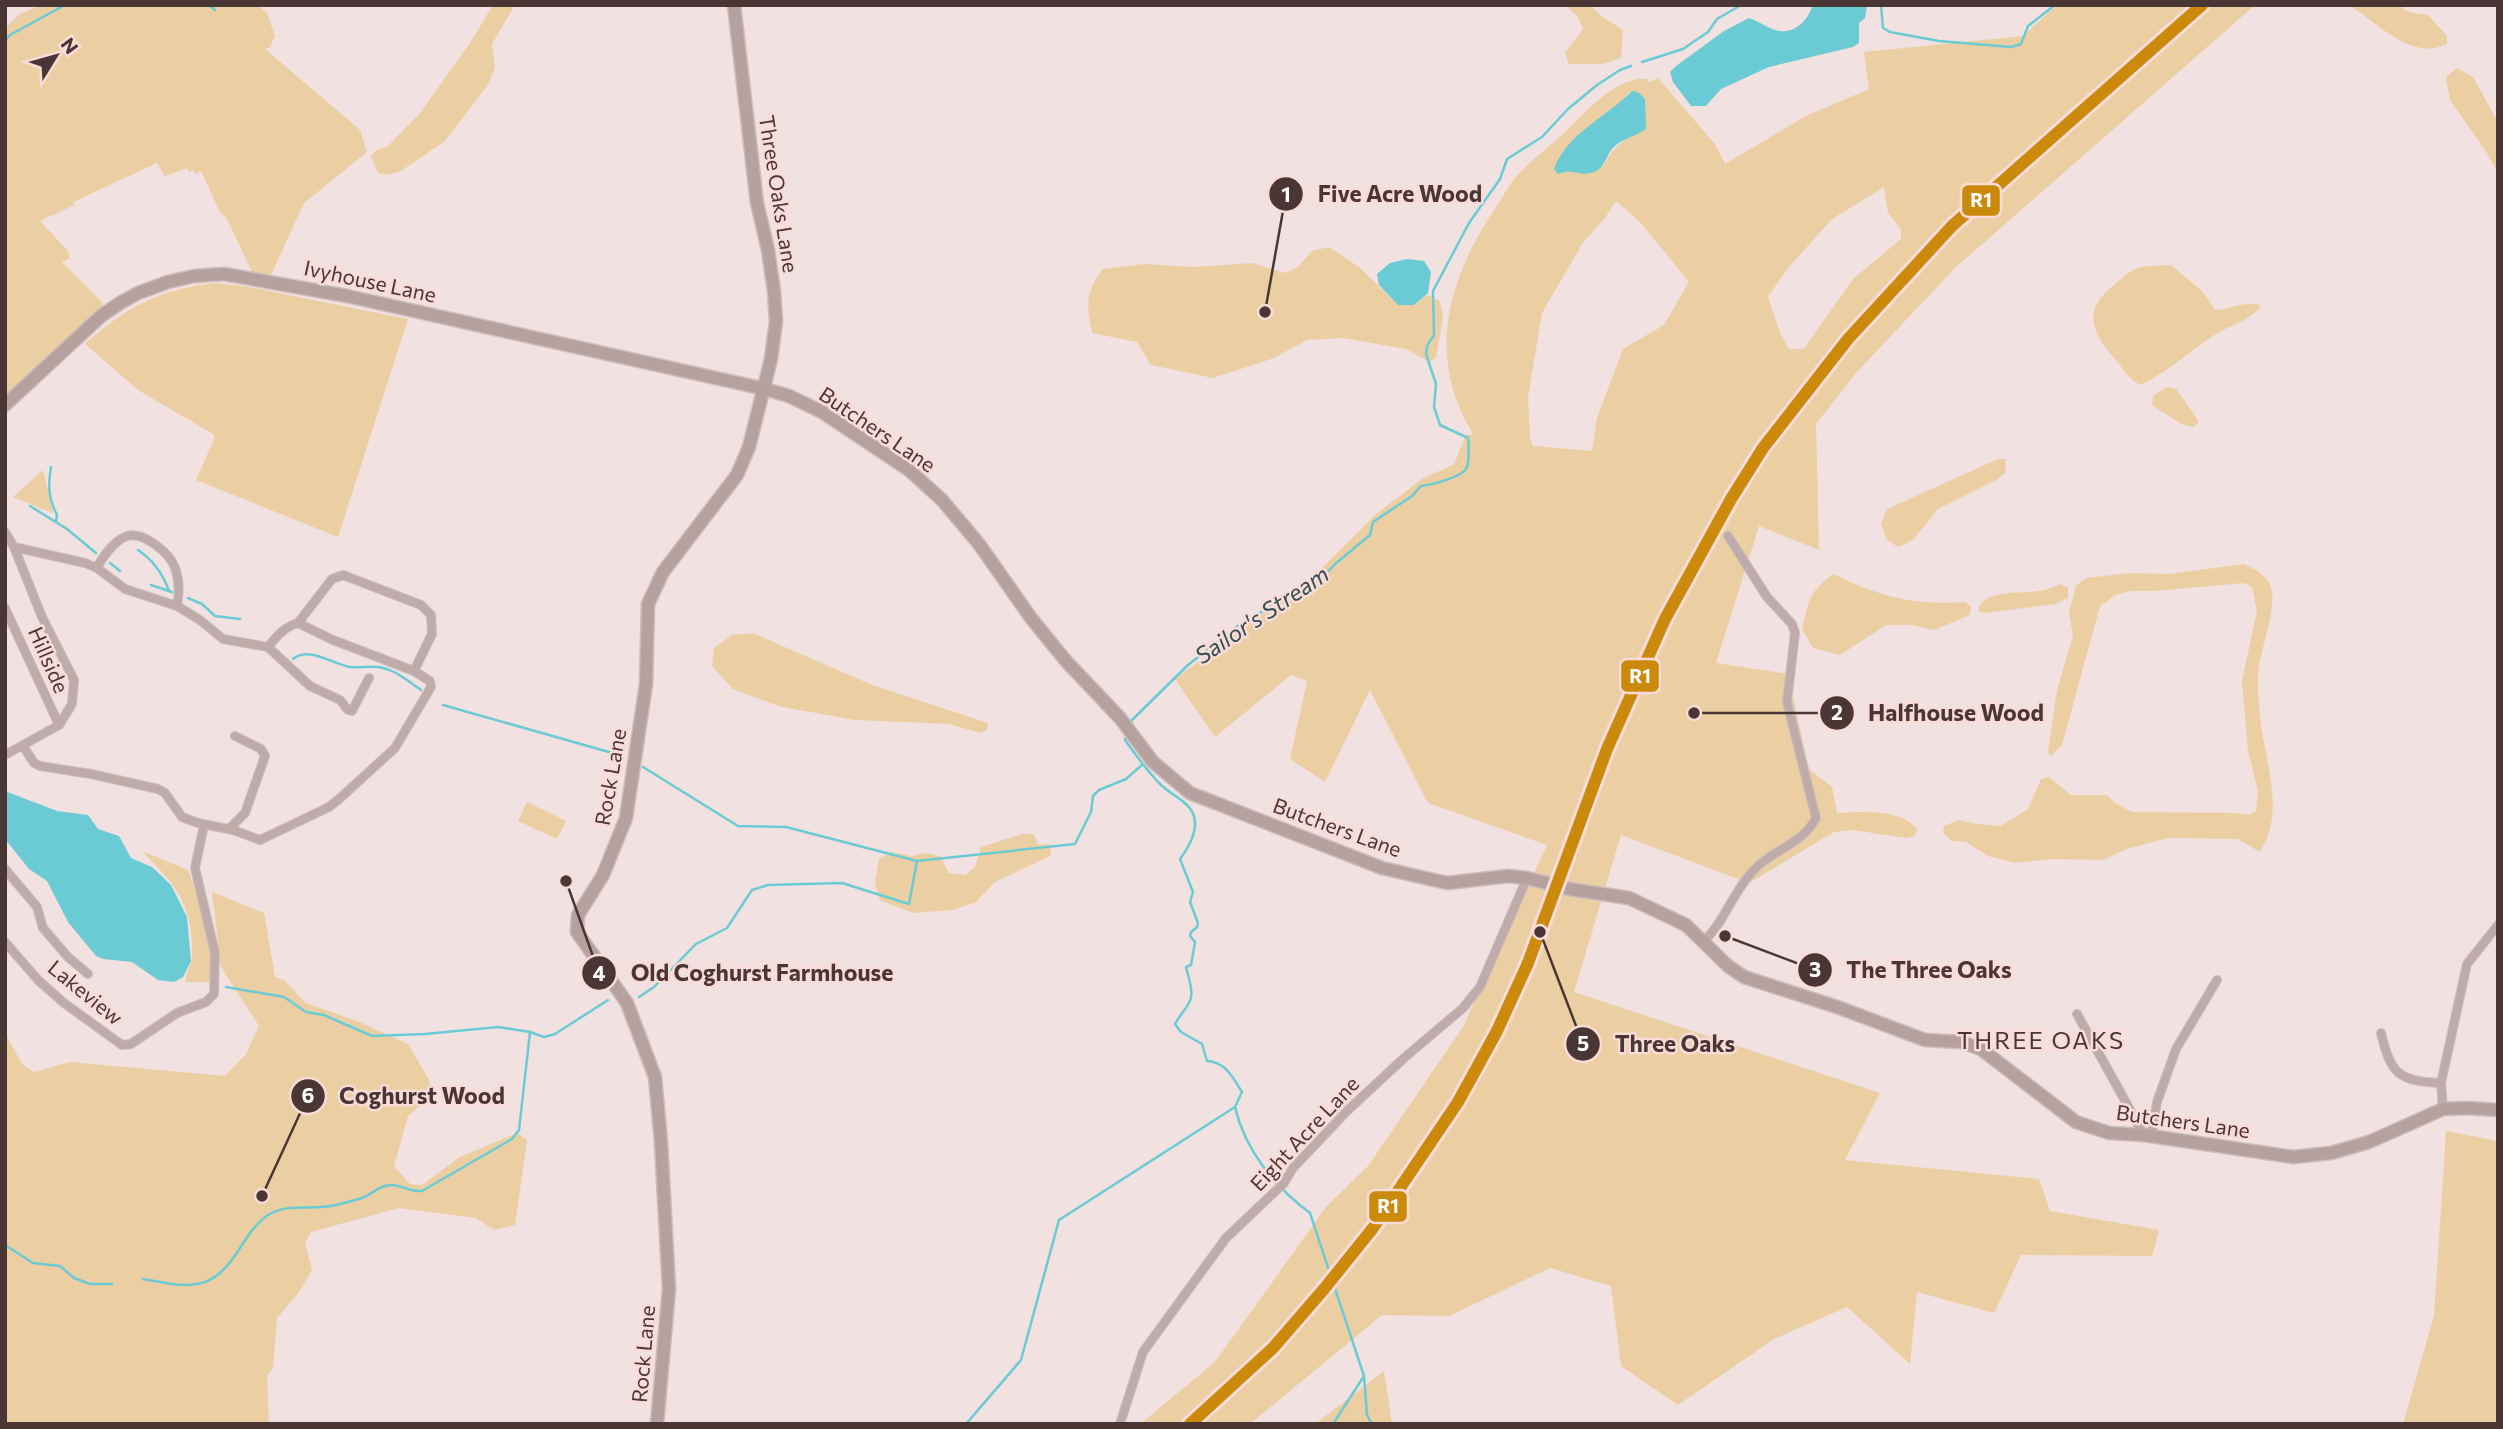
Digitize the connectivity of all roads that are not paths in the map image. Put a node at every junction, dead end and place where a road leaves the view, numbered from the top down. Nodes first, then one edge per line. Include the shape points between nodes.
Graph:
1 (734, 5) edge
2 (765, 389) junction
3 (5, 405) edge
4 (5, 532) edge
5 (1728, 536) dead end
6 (14, 547) junction
7 (97, 568) junction
8 (177, 606) junction
9 (5, 608) edge
10 (298, 623) junction
11 (268, 647) junction
12 (414, 671) junction
13 (369, 678) dead end
14 (59, 725) junction
15 (235, 736) dead end
16 (23, 746) junction
17 (5, 755) edge
18 (205, 825) junction
19 (229, 829) junction
20 (5, 869) edge
21 (1527, 878) junction
22 (2498, 925) edge
23 (1704, 942) junction
24 (8, 946) edge
25 (88, 974) dead end
26 (2217, 979) dead end
27 (2077, 1014) dead end
28 (2381, 1033) dead end
29 (2441, 1083) junction
30 (2443, 1109) junction
31 (2498, 1110) edge
32 (2148, 1135) junction
33 (657, 1424) edge
34 (1120, 1424) edge

1 - 2 street, Three Oaks Lane via 757,203 774,291 776,321
2 - 3 street, Ivyhouse Lane via 347,296 224,274 168,282 120,303
2 - 21 street, Butchers Lane via 822,412 909,471 942,500 1031,618 1153,762 1190,793 1382,868 1447,883
2 - 33 street, Rock Lane via 737,475 663,572 648,604 646,684 626,818 603,875 578,915 577,932 627,1003 655,1077 669,1289
4 - 6 street
5 - 23 street via 1795,633 1787,702 1816,818 1801,839 1752,872 1722,922
6 - 7 street
6 - 14 street via 73,677 72,704
7 - 8 street via 125,589
7 - 8 street via 124,537 136,536 162,548 175,566 180,589
8 - 11 street via 223,639
9 - 14 street, Hillside
10 - 11 street via 278,634
10 - 12 street
10 - 12 street via 332,579 342,575 421,605 431,615 432,634
11 - 13 street via 310,686 352,711
12 - 19 street via 430,681 425,700 395,748 329,807 260,840
14 - 16 street
15 - 19 street via 261,749 265,756 245,813
16 - 17 street
16 - 18 street via 40,766 158,789 182,817
18 - 19 street
18 - 24 street, Lakeview via 195,868 215,953 214,994 206,1003 183,1010 131,1044 122,1045 64,1003
20 - 25 street via 37,907 43,928
21 - 23 street, Butchers Lane via 1629,898 1686,925
21 - 34 street, Eight Acre Lane via 1480,987 1463,1008 1346,1111 1284,1183 1226,1238 1143,1352
22 - 29 street via 2467,964
23 - 32 street, Butchers Lane via 1744,977 1925,1040 1961,1042 1981,1049 2076,1122 2109,1133
26 - 32 street via 2176,1049
27 - 32 street
28 - 29 street via 2392,1067 2399,1074
29 - 30 street
30 - 31 street, Butchers Lane
30 - 32 street, Butchers Lane via 2369,1142 2293,1157

